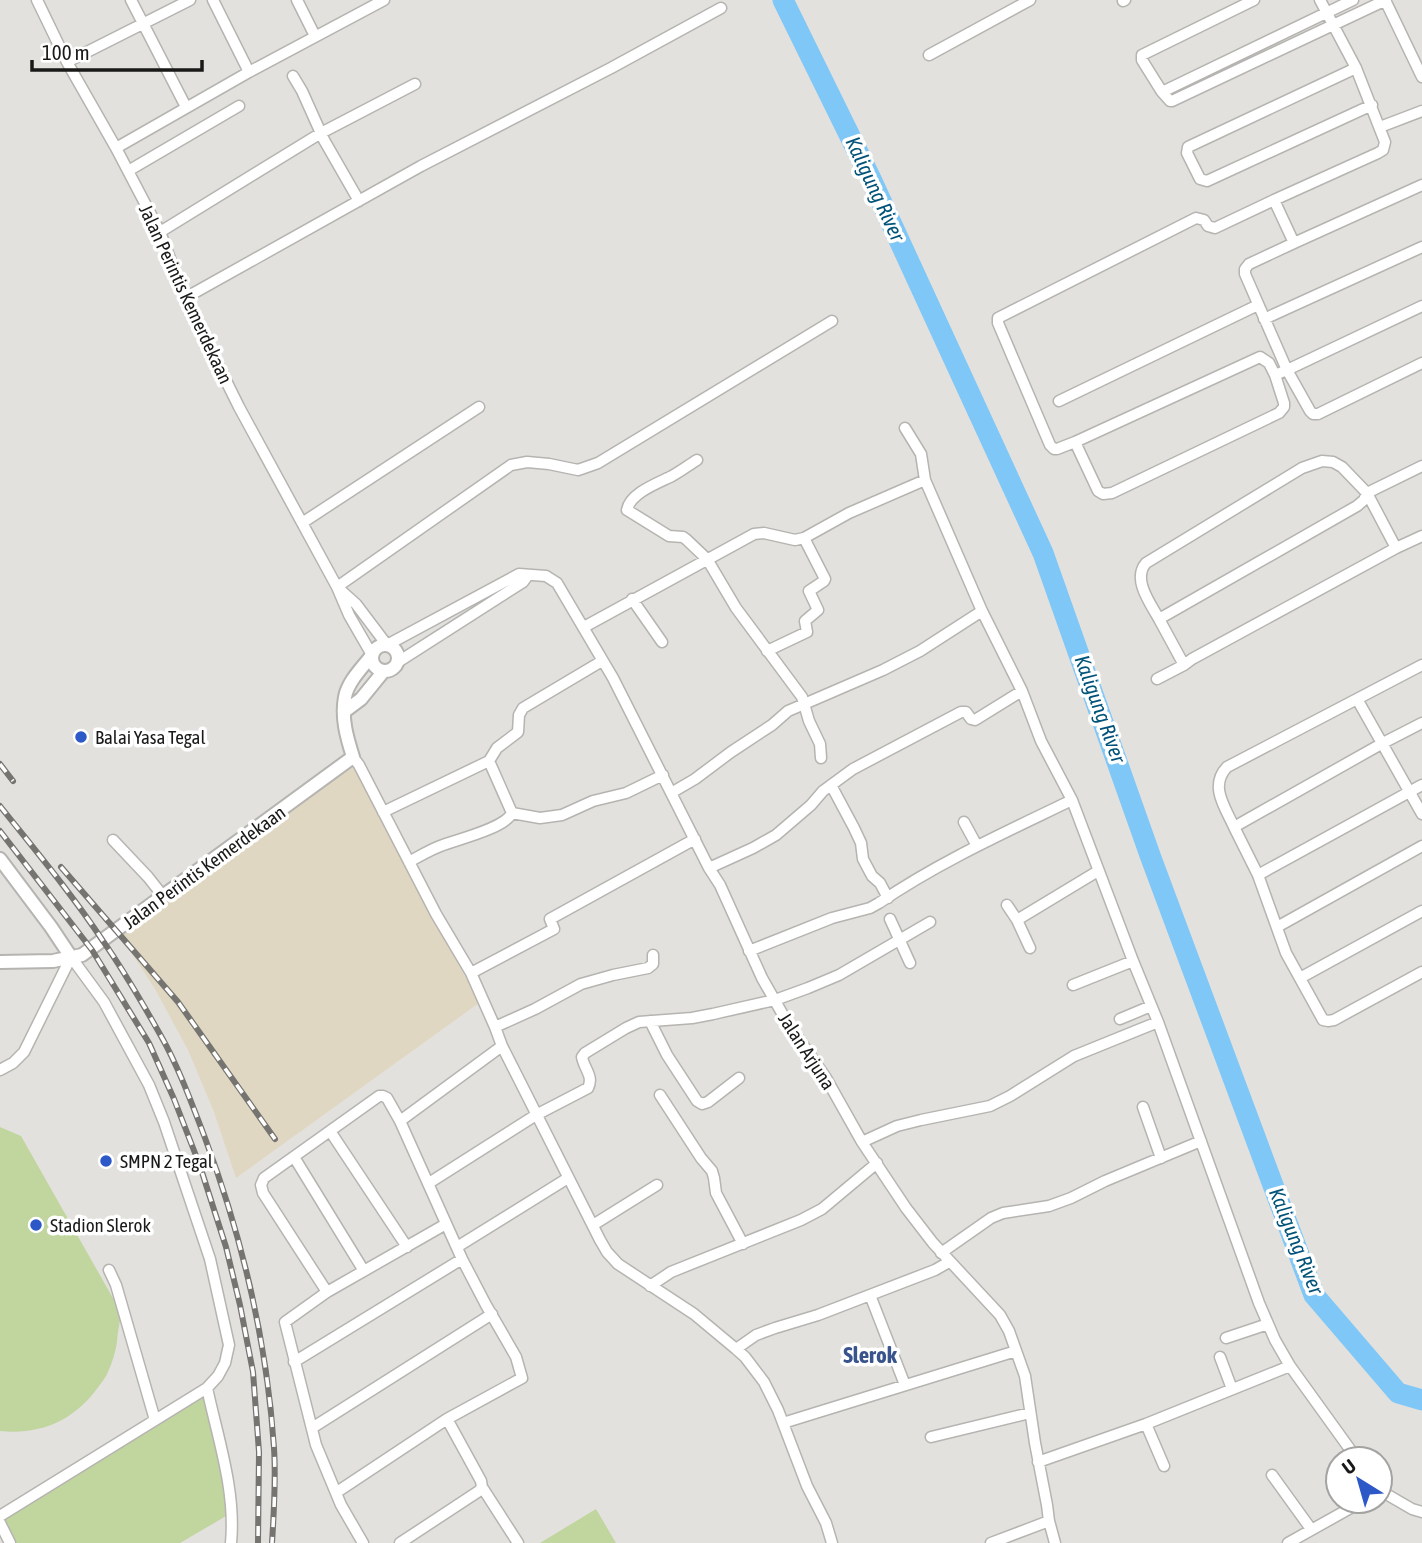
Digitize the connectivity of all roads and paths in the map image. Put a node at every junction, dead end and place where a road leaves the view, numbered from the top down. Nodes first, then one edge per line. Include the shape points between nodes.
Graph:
1 (37, 0) edge
2 (131, 0) edge
3 (190, 0) edge
4 (213, 0) edge
5 (297, 0) edge
6 (383, 0) edge
7 (1030, 0) edge
8 (1254, 0) edge
9 (1320, 0) edge
10 (1353, 0) edge
11 (1385, 0) edge
12 (721, 8) dead end
13 (1326, 12) junction
14 (143, 23) junction
15 (1333, 24) junction
16 (315, 36) junction
17 (929, 55) dead end
18 (67, 62) junction
19 (1356, 68) junction
20 (249, 72) junction
21 (293, 76) dead end
22 (1422, 77) edge
23 (415, 84) dead end
24 (1162, 92) junction
25 (1371, 105) junction
26 (239, 106) dead end
27 (186, 107) junction
28 (1422, 111) edge
29 (1380, 127) junction
30 (321, 133) junction
31 (116, 148) junction
32 (128, 171) junction
33 (1422, 186) edge
34 (1275, 200) junction
35 (359, 201) junction
36 (160, 232) junction
37 (1294, 243) junction
38 (1422, 247) edge
39 (185, 298) junction
40 (1258, 305) junction
41 (1422, 306) edge
42 (1264, 320) junction
43 (832, 321) dead end
44 (1422, 363) edge
45 (1287, 369) junction
46 (1275, 375) junction
47 (1059, 401) dead end
48 (479, 407) dead end
49 (905, 428) dead end
50 (1074, 442) junction
51 (697, 460) dead end
52 (1422, 466) edge
53 (925, 480) junction
54 (1367, 493) junction
55 (302, 523) junction
56 (1422, 536) edge
57 (804, 538) junction
58 (1396, 548) junction
59 (706, 559) junction
60 (527, 575) junction
61 (337, 587) junction
62 (632, 600) junction
63 (982, 611) junction
64 (1158, 618) junction
65 (583, 627) junction
66 (662, 642) dead end
67 (387, 645) junction
68 (767, 651) junction
69 (372, 654) junction
70 (398, 662) junction
71 (602, 662) junction
72 (1422, 664) edge
73 (1184, 665) junction
74 (383, 672) junction
75 (1157, 679) dead end
76 (1022, 691) junction
77 (1357, 699) junction
78 (804, 703) junction
79 (345, 711) junction
80 (1422, 723) edge
81 (1383, 743) junction
82 (353, 757) junction
83 (821, 758) dead end
84 (489, 761) junction
85 (663, 775) junction
86 (831, 785) junction
87 (1422, 785) edge
88 (1409, 792) junction
89 (671, 793) junction
90 (1072, 800) junction
91 (383, 812) junction
92 (512, 813) junction
93 (1422, 814) edge
94 (964, 822) dead end
95 (1234, 827) junction
96 (695, 839) junction
97 (113, 840) dead end
98 (976, 846) junction
99 (1422, 846) edge
100 (0, 859) edge
101 (409, 862) junction
102 (709, 868) junction
103 (1098, 871) junction
104 (1258, 875) junction
105 (163, 896) junction
106 (888, 898) junction
107 (1007, 905) dead end
108 (1422, 911) edge
109 (890, 919) dead end
110 (1017, 920) junction
111 (930, 922) dead end
112 (1277, 927) junction
113 (900, 940) junction
114 (1030, 948) dead end
115 (749, 951) junction
116 (653, 955) dead end
117 (71, 957) junction
118 (1133, 961) junction
119 (0, 962) edge
120 (910, 963) dead end
121 (1422, 972) edge
122 (471, 973) junction
123 (1300, 978) junction
124 (1073, 985) dead end
125 (775, 1000) junction
126 (1151, 1006) junction
127 (1120, 1019) dead end
128 (650, 1021) junction
129 (1158, 1022) junction
130 (495, 1027) junction
131 (502, 1046) junction
132 (0, 1070) edge
133 (739, 1078) dead end
134 (660, 1095) dead end
135 (1143, 1107) dead end
136 (536, 1115) junction
137 (400, 1121) junction
138 (330, 1131) junction
139 (1201, 1141) junction
140 (862, 1142) junction
141 (294, 1157) junction
142 (1161, 1158) junction
143 (877, 1163) junction
144 (568, 1178) junction
145 (429, 1183) junction
146 (657, 1185) dead end
147 (446, 1224) junction
148 (593, 1225) junction
149 (743, 1244) junction
150 (407, 1247) junction
151 (457, 1247) junction
152 (941, 1253) junction
153 (462, 1259) junction
154 (949, 1262) junction
155 (109, 1269) dead end
156 (364, 1271) junction
157 (650, 1286) junction
158 (327, 1292) junction
159 (870, 1295) junction
160 (492, 1314) junction
161 (1268, 1324) junction
162 (1226, 1338) dead end
163 (736, 1349) junction
164 (1016, 1351) junction
165 (1220, 1357) dead end
166 (294, 1362) junction
167 (1290, 1366) junction
168 (905, 1385) junction
169 (207, 1388) junction
170 (1232, 1389) junction
171 (1030, 1413) junction
172 (447, 1419) junction
173 (155, 1420) junction
174 (782, 1423) junction
175 (1146, 1424) junction
176 (312, 1427) junction
177 (931, 1437) dead end
178 (1347, 1445) edge
179 (1038, 1462) junction
180 (1164, 1466) dead end
181 (1272, 1475) dead end
182 (482, 1487) junction
183 (337, 1492) junction
184 (1394, 1499) edge
185 (1422, 1512) edge
186 (1337, 1515) edge
187 (0, 1516) edge
188 (1049, 1521) junction
189 (0, 1523) edge
190 (1311, 1529) junction
191 (828, 1541) edge
192 (10, 1543) edge
193 (232, 1543) edge
194 (363, 1543) edge
195 (400, 1543) edge
196 (518, 1543) edge
197 (990, 1543) edge
198 (1055, 1543) edge
199 (1287, 1543) edge

1 - 18 street, Jalan Perintis Kemerdekaan
2 - 14 street
3 - 14 street
4 - 20 street
5 - 16 street
6 - 16 street
7 - 17 street
8 - 24 street via 1142,55
9 - 13 street
10 - 13 street
11 - 15 street
11 - 22 street
12 - 35 street
13 - 15 street
13 - 24 street
14 - 18 street
14 - 27 street
15 - 19 street
15 - 24 street via 1172,101
16 - 20 street
18 - 31 street, Jalan Perintis Kemerdekaan
19 - 25 street
19 - 25 street via 1188,147 1187,153 1200,179 1207,181
20 - 27 street
21 - 30 street
23 - 30 street
25 - 29 street
26 - 32 street
27 - 31 street
28 - 29 street
29 - 34 street via 1383,150
30 - 35 street
30 - 36 street
31 - 32 street, Jalan Perintis Kemerdekaan
32 - 36 street, Jalan Perintis Kemerdekaan
33 - 37 street
34 - 37 street
34 - 50 street via 1215,228 1196,218 999,318 1050,444 1060,449
35 - 39 street
36 - 39 street, Jalan Perintis Kemerdekaan
37 - 40 street via 1245,269
38 - 42 street
39 - 55 street, Jalan Perintis Kemerdekaan
40 - 42 street
40 - 47 street
41 - 45 street
42 - 45 street
43 - 61 street via 598,463 578,470 527,462 511,465
44 - 45 street via 1315,414
45 - 46 street
46 - 50 street via 1260,357
46 - 50 street via 1284,403 1279,413 1112,492 1098,491
48 - 55 street
49 - 53 street via 921,454
51 - 59 street via 632,499 627,510 669,536 683,537
52 - 54 street
53 - 57 street
53 - 63 street
54 - 58 street
54 - 64 street via 1357,506
54 - 64 street via 1333,462 1302,468 1146,563 1140,578
55 - 61 street, Jalan Perintis Kemerdekaan
56 - 58 street
57 - 59 street via 754,534
57 - 68 street via 825,579 809,591 818,610 806,621 807,632
58 - 73 street
59 - 62 street
59 - 68 street
60 - 65 street, Jalan Arjuna via 546,576 557,583
60 - 67 street via 519,574
60 - 70 street via 523,582
61 - 67 street, Jalan Perintis Kemerdekaan
61 - 69 street, Jalan Perintis Kemerdekaan
62 - 65 street
62 - 66 street
63 - 76 street
63 - 78 street via 920,651
64 - 73 street
65 - 71 street, Jalan Arjuna
67 - 69 street
67 - 70 street, Jalan Perintis Kemerdekaan via 397,653
68 - 78 street
69 - 74 street, Jalan Perintis Kemerdekaan via 372,664
69 - 79 street via 350,685
70 - 74 street
71 - 84 street via 523,708 518,732
71 - 85 street, Jalan Arjuna
72 - 77 street
73 - 75 street
74 - 79 street
76 - 86 street via 975,720 961,712
76 - 90 street via 1041,741
77 - 81 street
77 - 95 street via 1220,774 1218,788
78 - 83 street
78 - 89 street
79 - 82 street via 345,733
80 - 81 street
81 - 88 street
81 - 95 street
82 - 91 street
82 - 105 street, Jalan Perintis Kemerdekaan
84 - 91 street
84 - 92 street
85 - 89 street, Jalan Arjuna
85 - 92 street via 562,815 540,818
86 - 102 street via 776,835
86 - 106 street via 861,843 863,859
87 - 88 street
88 - 93 street
88 - 104 street
89 - 96 street, Jalan Arjuna
90 - 98 street
90 - 103 street
91 - 101 street
92 - 101 street via 503,823
94 - 98 street
95 - 104 street
96 - 102 street, Jalan Arjuna
96 - 122 street via 550,919 554,929
97 - 105 street
98 - 106 street
99 - 112 street
100 - 117 street
101 - 122 street
102 - 115 street, Jalan Arjuna
103 - 110 street
103 - 118 street
104 - 112 street
105 - 117 street, Jalan Perintis Kemerdekaan via 92,950
106 - 115 street
107 - 110 street
108 - 123 street
109 - 113 street
110 - 114 street
111 - 113 street
112 - 123 street
113 - 120 street
113 - 125 street via 839,975
115 - 125 street, Jalan Arjuna
116 - 130 street via 648,968 581,984
117 - 119 street, Jalan Perintis Kemerdekaan
117 - 132 street via 24,1052
117 - 169 street via 104,1002 149,1085 210,1259 229,1345 219,1376
118 - 124 street
118 - 126 street
121 - 123 street via 1328,1021 1323,1020
122 - 130 street
125 - 128 street via 692,1018
125 - 140 street, Jalan Arjuna
126 - 127 street
126 - 129 street
128 - 133 street via 667,1055 702,1104
128 - 136 street via 626,1028 585,1053 588,1088
129 - 139 street
129 - 140 street via 1074,1056 990,1106 897,1126
130 - 131 street
131 - 136 street
131 - 137 street
134 - 149 street via 712,1171 716,1193
135 - 142 street
136 - 144 street
136 - 145 street
137 - 138 street via 383,1096
137 - 145 street
138 - 141 street
138 - 150 street
139 - 142 street
139 - 161 street
140 - 143 street, Jalan Arjuna
141 - 156 street
141 - 158 street via 261,1185
142 - 152 street via 1049,1206 991,1218
143 - 149 street via 822,1209
143 - 152 street, Jalan Arjuna
144 - 148 street
144 - 151 street
145 - 147 street
146 - 148 street
147 - 150 street
147 - 151 street
148 - 157 street via 618,1264
149 - 157 street via 671,1272
150 - 156 street
151 - 153 street
152 - 154 street, Jalan Arjuna
153 - 160 street
153 - 166 street
154 - 159 street
154 - 164 street, Jalan Arjuna via 1000,1315
155 - 173 street
156 - 158 street
157 - 163 street
158 - 166 street via 285,1322
159 - 163 street via 756,1335
159 - 168 street
160 - 172 street via 522,1378
160 - 176 street
161 - 162 street
161 - 167 street
163 - 174 street via 764,1382
164 - 168 street
164 - 171 street, Jalan Arjuna
165 - 170 street
166 - 176 street
167 - 170 street
167 - 178 street
168 - 174 street
169 - 173 street
169 - 193 street via 231,1495
170 - 175 street
171 - 177 street
171 - 179 street, Jalan Arjuna
172 - 182 street
172 - 183 street
173 - 187 street
174 - 191 street via 826,1523
175 - 179 street
175 - 180 street
176 - 183 street
179 - 188 street, Jalan Arjuna
181 - 190 street
182 - 195 street
182 - 196 street
183 - 194 street
184 - 185 street
186 - 190 street
188 - 197 street
188 - 198 street, Jalan Arjuna
189 - 192 street
190 - 199 street

